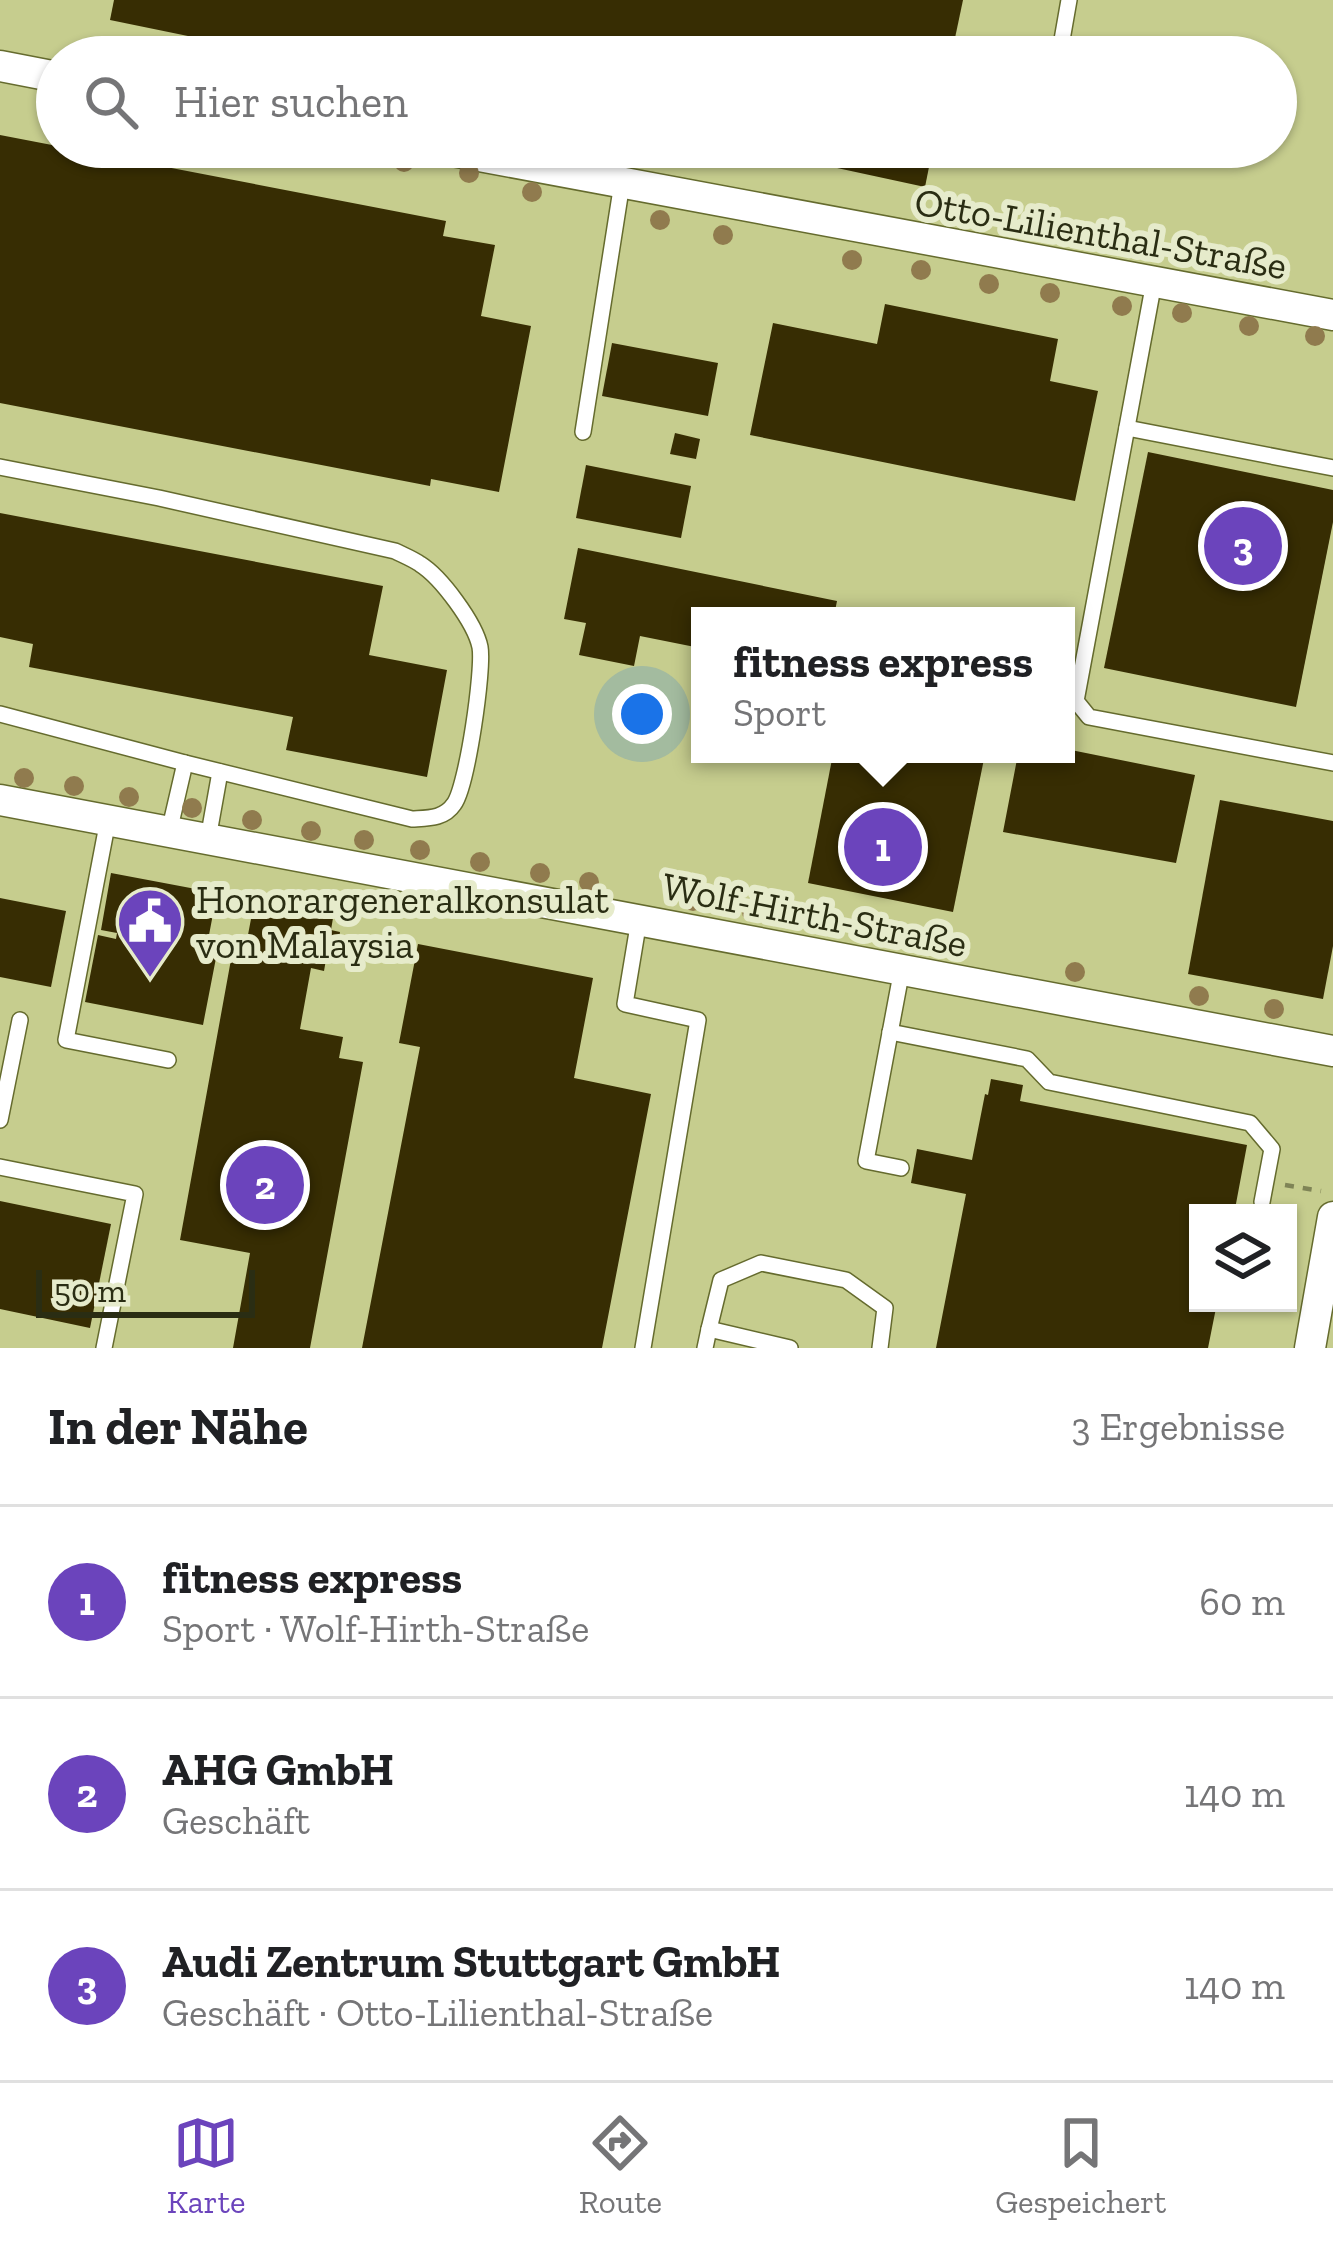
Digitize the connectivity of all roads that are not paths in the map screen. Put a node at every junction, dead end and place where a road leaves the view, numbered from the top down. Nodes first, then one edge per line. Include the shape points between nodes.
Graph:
1 (1069, 0) edge
2 (1063, 36) edge
3 (0, 66) edge
4 (36, 72) edge
5 (542, 168) edge
6 (622, 183) junction
7 (1154, 282) junction
8 (1333, 315) edge
9 (1126, 428) junction
10 (583, 432) dead end
11 (0, 467) edge
12 (1333, 468) edge
13 (0, 713) edge
14 (185, 763) junction
15 (1333, 763) edge
16 (220, 772) junction
17 (0, 800) edge
18 (108, 820) junction
19 (170, 832) junction
20 (208, 839) junction
21 (639, 920) junction
22 (902, 969) junction
23 (20, 1020) dead end
24 (890, 1032) junction
25 (1333, 1051) edge
26 (169, 1060) dead end
27 (0, 1120) edge
28 (0, 1167) edge
29 (901, 1168) dead end
30 (1262, 1202) dead end
31 (1333, 1217) edge
32 (709, 1329) junction
33 (1319, 1338) edge
34 (104, 1348) edge
35 (643, 1348) edge
36 (706, 1348) edge
37 (790, 1348) edge
38 (880, 1348) edge

1 - 2 lane
3 - 4 street
5 - 6 street, Otto-Lilienthal-Straße
6 - 7 street, Otto-Lilienthal-Straße
6 - 10 lane
7 - 8 street, Otto-Lilienthal-Straße
7 - 9 lane
9 - 12 lane
9 - 15 lane via 1076,701 1089,717
11 - 16 lane via 395,551 423,565 468,620 480,648 478,694 462,787 439,817 412,819
13 - 14 lane
14 - 16 lane
14 - 19 lane
16 - 20 lane
17 - 18 street, Wolf-Hirth-Straße
18 - 19 street, Wolf-Hirth-Straße
18 - 26 lane via 66,1040
19 - 20 street, Wolf-Hirth-Straße
20 - 21 street, Wolf-Hirth-Straße
21 - 22 street, Wolf-Hirth-Straße
21 - 35 lane via 626,1004 698,1020
22 - 24 lane
22 - 25 street, Wolf-Hirth-Straße
23 - 27 lane
24 - 29 lane via 866,1161
24 - 30 lane via 1027,1060 1049,1082 1250,1123 1272,1149
28 - 34 lane via 134,1194
31 - 33 street
32 - 36 lane
32 - 37 lane
32 - 38 lane via 721,1280 761,1263 846,1280 884,1308

